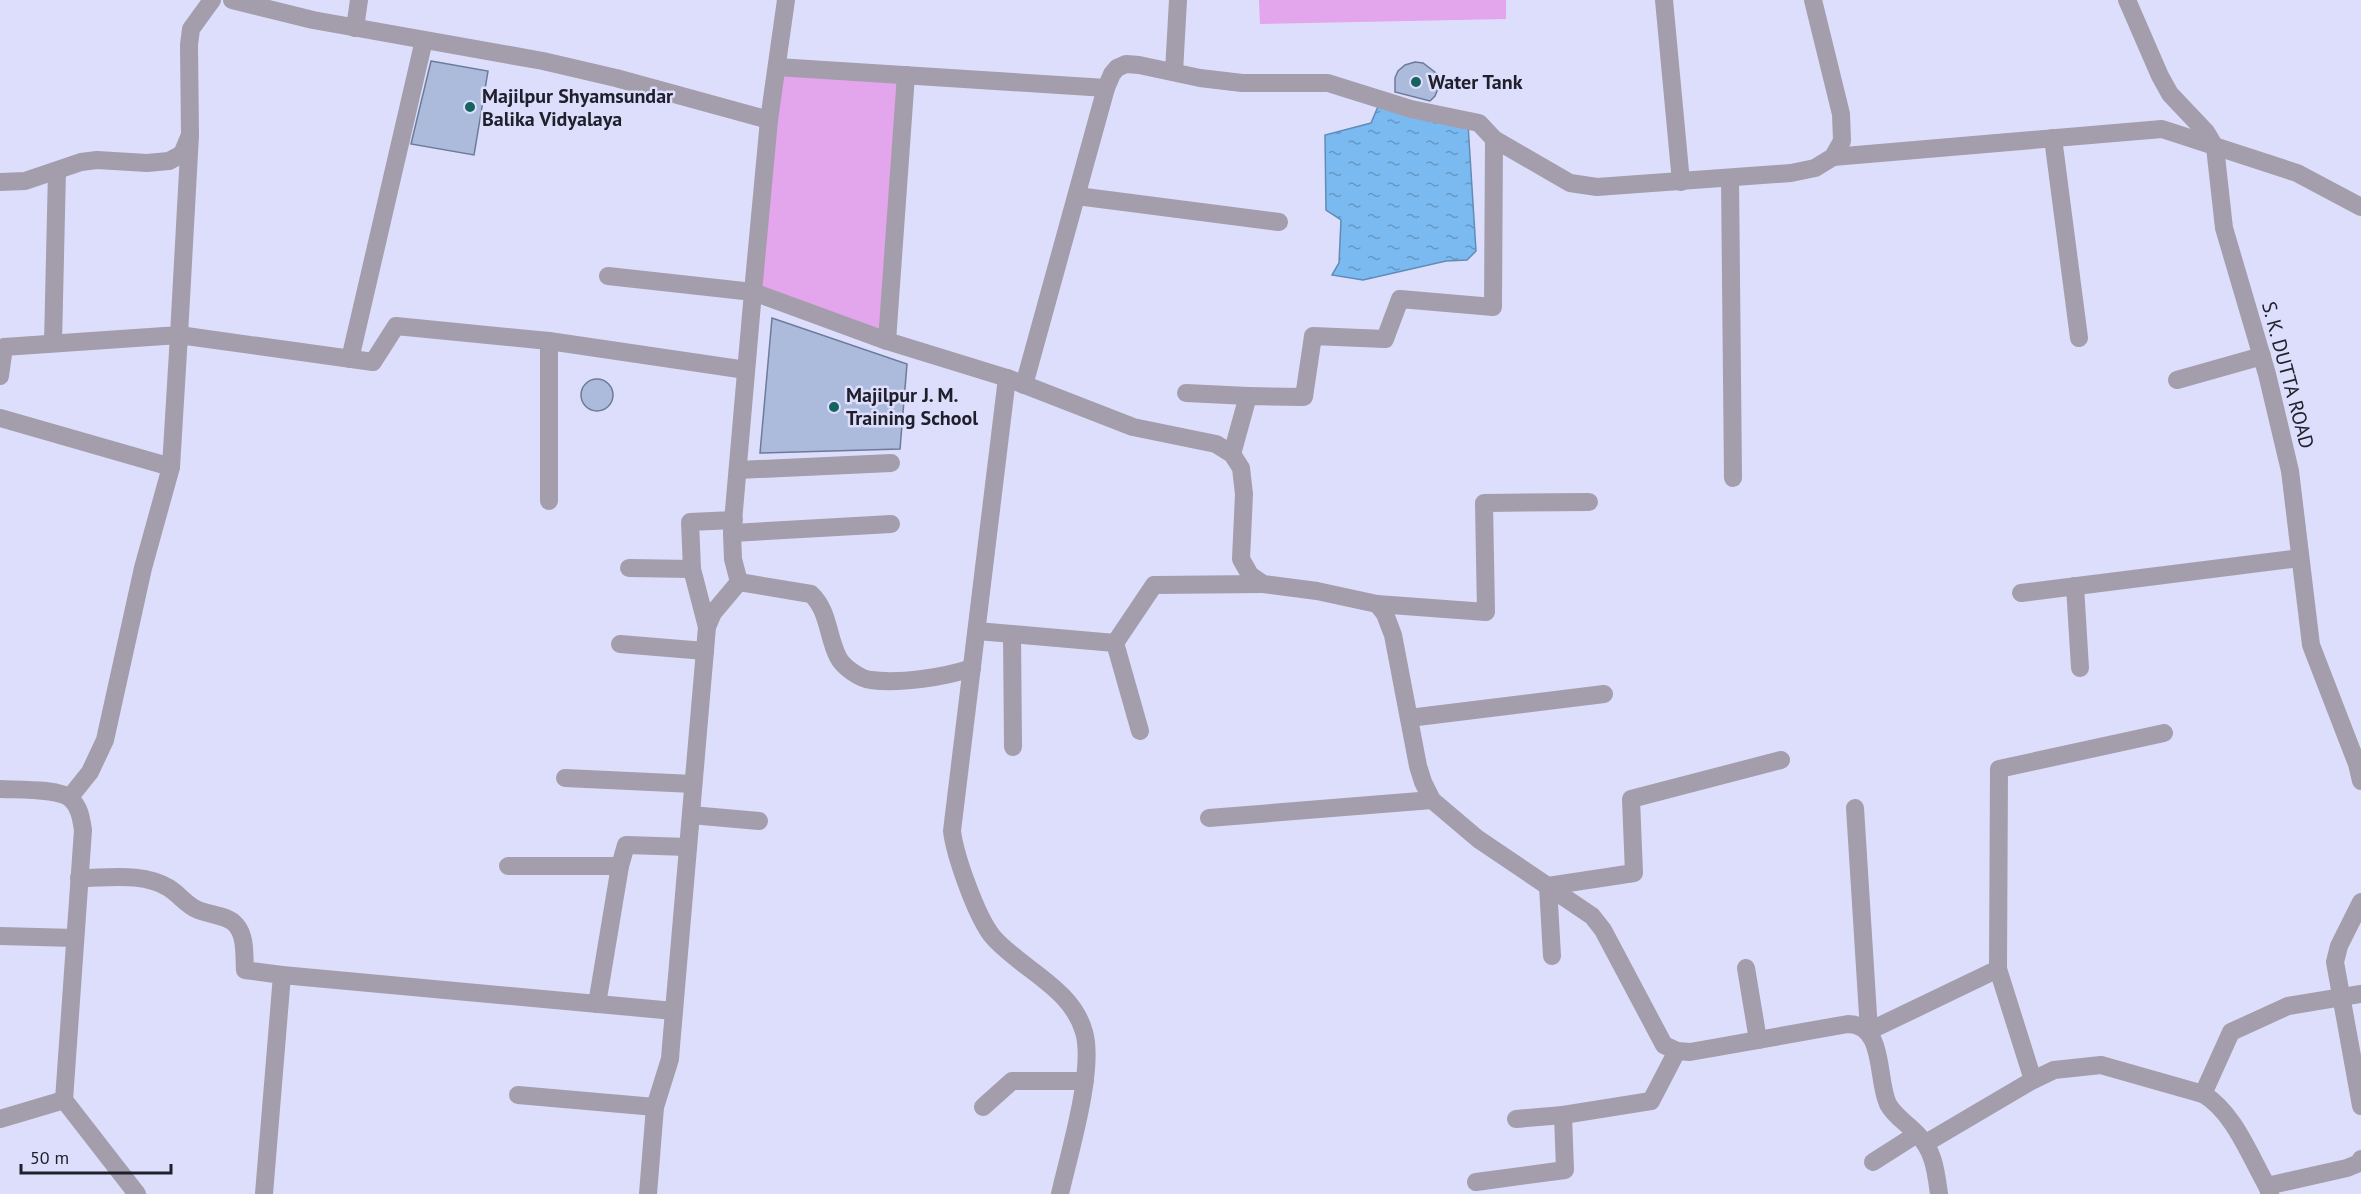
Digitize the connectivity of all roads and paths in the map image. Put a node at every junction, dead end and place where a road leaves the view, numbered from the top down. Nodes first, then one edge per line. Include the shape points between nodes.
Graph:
1 (212, 0) edge
2 (232, 0) edge
3 (359, 0) edge
4 (786, 0) edge
5 (1178, 0) edge
6 (1664, 0) edge
7 (1813, 0) edge
8 (2127, 0) edge
9 (356, 28) junction
10 (424, 40) junction
11 (777, 67) junction
12 (1174, 72) junction
13 (906, 75) junction
14 (1106, 88) junction
15 (770, 120) junction
16 (190, 135) junction
17 (2053, 138) junction
18 (1494, 139) junction
19 (2215, 147) junction
20 (1833, 157) junction
21 (57, 171) junction
22 (1730, 178) junction
23 (0, 182) edge
24 (1681, 182) junction
25 (1077, 196) junction
26 (2361, 207) edge
27 (1279, 222) dead end
28 (608, 276) dead end
29 (753, 292) junction
30 (178, 335) junction
31 (2079, 338) dead end
32 (887, 341) junction
33 (549, 342) junction
34 (53, 343) junction
35 (2262, 356) junction
36 (350, 359) junction
37 (746, 370) junction
38 (0, 376) edge
39 (2177, 380) dead end
40 (1016, 382) junction
41 (1186, 393) dead end
42 (1248, 396) junction
43 (0, 418) edge
44 (1232, 454) junction
45 (891, 464) dead end
46 (171, 467) junction
47 (738, 470) junction
48 (1733, 478) dead end
49 (549, 501) dead end
50 (1589, 502) dead end
51 (891, 524) dead end
52 (733, 526) junction
53 (2300, 558) junction
54 (629, 568) dead end
55 (692, 569) junction
56 (739, 582) junction
57 (1263, 584) junction
58 (2075, 586) junction
59 (2021, 593) dead end
60 (1377, 604) junction
61 (706, 627) junction
62 (977, 631) junction
63 (1012, 634) junction
64 (1115, 643) junction
65 (620, 644) dead end
66 (705, 651) junction
67 (972, 668) junction
68 (2080, 668) dead end
69 (1604, 694) dead end
70 (1409, 718) junction
71 (1140, 731) dead end
72 (2164, 733) dead end
73 (1013, 747) dead end
74 (1781, 760) dead end
75 (565, 778) dead end
76 (2361, 781) edge
77 (693, 784) junction
78 (0, 789) edge
79 (70, 797) junction
80 (1432, 800) junction
81 (1855, 808) dead end
82 (691, 815) junction
83 (1209, 818) dead end
84 (759, 821) dead end
85 (688, 847) junction
86 (508, 866) dead end
87 (620, 866) junction
88 (79, 878) junction
89 (1548, 886) junction
90 (2361, 902) edge
91 (0, 936) edge
92 (75, 938) junction
93 (1552, 956) dead end
94 (1746, 968) dead end
95 (1998, 969) junction
96 (282, 975) junction
97 (2361, 994) edge
98 (2341, 997) junction
99 (597, 1004) junction
100 (674, 1011) junction
101 (1869, 1031) junction
102 (2355, 1035) edge
103 (1758, 1040) junction
104 (1677, 1052) junction
105 (2032, 1080) junction
106 (1085, 1081) junction
107 (2203, 1094) junction
108 (518, 1095) dead end
109 (64, 1100) junction
110 (2361, 1106) edge
111 (655, 1107) junction
112 (984, 1107) dead end
113 (1563, 1116) junction
114 (0, 1119) edge
115 (1516, 1119) dead end
116 (1922, 1138) junction
117 (2360, 1161) edge
118 (1873, 1162) dead end
119 (1476, 1182) dead end
120 (2269, 1190) edge
121 (137, 1194) edge
122 (264, 1194) edge
123 (648, 1194) edge
124 (1060, 1194) edge
125 (1939, 1194) edge

1 - 16 street via 191,29
2 - 9 street
3 - 9 street
4 - 11 street
5 - 12 street
6 - 24 street
7 - 20 street via 1841,114 1842,141
8 - 19 street, S. K. DUTTA ROAD via 2170,94
9 - 10 street
10 - 15 street via 553,63
10 - 36 street
11 - 13 street
11 - 15 street
12 - 14 street via 1126,64 1117,68
12 - 18 street via 1242,83 1328,83 1411,109 1479,123
13 - 14 street
13 - 32 street
14 - 25 street
15 - 29 street
16 - 21 street via 182,154 169,161 97,160
16 - 30 street
17 - 19 street via 2162,129
17 - 20 street
17 - 31 street
18 - 24 street via 1570,183 1598,188
18 - 42 street via 1493,307 1400,299 1385,339 1313,336 1304,397
19 - 26 street via 2297,173
19 - 35 street, S. K. DUTTA ROAD via 2224,228
20 - 22 street via 1815,168 1791,173
21 - 23 street via 25,181
21 - 34 street
22 - 24 street
22 - 48 street
25 - 27 street
25 - 40 street
28 - 29 street
29 - 32 street
29 - 37 street
30 - 34 street
30 - 36 street
30 - 46 street
32 - 40 street
33 - 36 street via 396,326 373,362
33 - 37 street
33 - 49 street
34 - 38 street via 4,347
35 - 39 street
35 - 53 street, S. K. DUTTA ROAD via 2290,471
37 - 47 street
40 - 44 street via 1133,427 1216,444
40 - 62 street
41 - 42 street
42 - 44 street
43 - 46 street
44 - 57 street via 1241,468 1244,494 1241,559 1251,575
45 - 47 street
46 - 79 street via 143,568 105,740 90,772
47 - 52 street
50 - 60 street via 1484,503 1486,612
51 - 52 street
52 - 55 street via 690,522
52 - 56 street via 733,559
53 - 58 street
53 - 76 street, S. K. DUTTA ROAD via 2311,645
54 - 55 street
55 - 61 street
56 - 61 street
56 - 67 street via 811,594 825,614 838,658 869,680 950,675
57 - 60 street
57 - 64 street via 1154,585
58 - 59 street
58 - 68 street
60 - 70 street via 1393,634
61 - 66 street
62 - 63 street
62 - 67 street
63 - 64 street
63 - 73 street
64 - 71 street
65 - 66 street
66 - 77 street
67 - 106 street via 952,831 954,846 982,919 993,937 1077,1013 1085,1032
69 - 70 street
70 - 80 street via 1422,782
72 - 95 street via 1999,769
74 - 89 street via 1631,799 1634,873
75 - 77 street
77 - 82 street
78 - 79 street
79 - 88 street via 80,812 83,830
80 - 83 street
80 - 89 street via 1478,839
81 - 101 street
82 - 84 street
82 - 85 street
85 - 87 street via 626,845
85 - 100 street
86 - 87 street
87 - 99 street
88 - 92 street
88 - 96 street via 138,877 158,882 195,909 236,924 242,934 245,970
89 - 93 street
89 - 104 street via 1592,916 1603,930 1656,1033 1664,1045
90 - 98 street via 2335,962
91 - 92 street
92 - 109 street
94 - 103 street
95 - 101 street
95 - 105 street
96 - 99 street
96 - 122 street
97 - 98 street
98 - 102 street
98 - 107 street via 2288,1006 2231,1032
99 - 100 street
100 - 111 street via 670,1059
101 - 103 street via 1859,1024 1848,1024
101 - 116 street via 1887,1102
102 - 110 street
103 - 104 street
104 - 113 street via 1652,1101
105 - 107 street via 2054,1070 2101,1065
105 - 116 street
106 - 112 street via 1012,1081
106 - 124 street
107 - 120 street via 2226,1113
108 - 111 street
109 - 114 street
109 - 121 street
111 - 123 street
113 - 115 street
113 - 119 street via 1565,1170
116 - 118 street
116 - 125 street via 1934,1162
117 - 120 street

